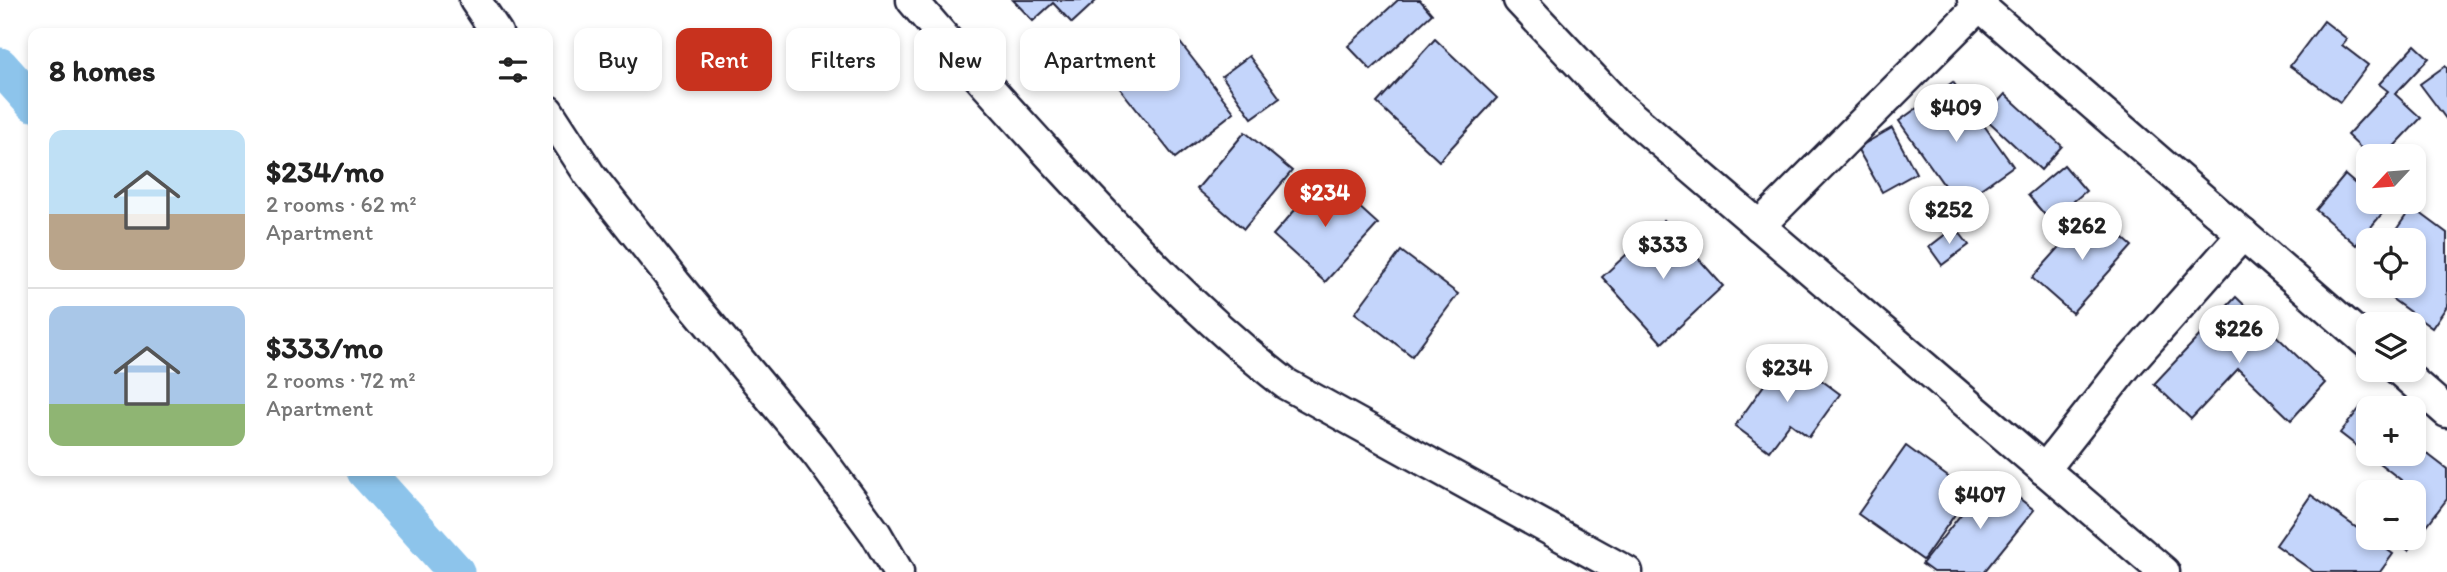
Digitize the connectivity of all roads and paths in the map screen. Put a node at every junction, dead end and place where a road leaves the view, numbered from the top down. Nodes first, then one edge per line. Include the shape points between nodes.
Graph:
1 (475, 0) edge
2 (912, 0) edge
3 (1519, 0) edge
4 (1976, 3) edge
5 (494, 28) edge
6 (553, 119) edge
7 (1759, 226) junction
8 (2242, 234) junction
9 (2356, 333) edge
10 (2413, 382) edge
11 (2447, 412) edge
12 (2044, 470) junction
13 (898, 572) edge
14 (1627, 572) edge
15 (2164, 572) edge

1 - 5 street
2 - 14 street via 1135,248 1236,346 1286,384
3 - 7 street via 1618,105
4 - 7 street
4 - 8 street
6 - 13 street via 589,174 818,455
7 - 12 street
8 - 9 street
8 - 12 street via 2126,366
10 - 11 street
12 - 15 street

